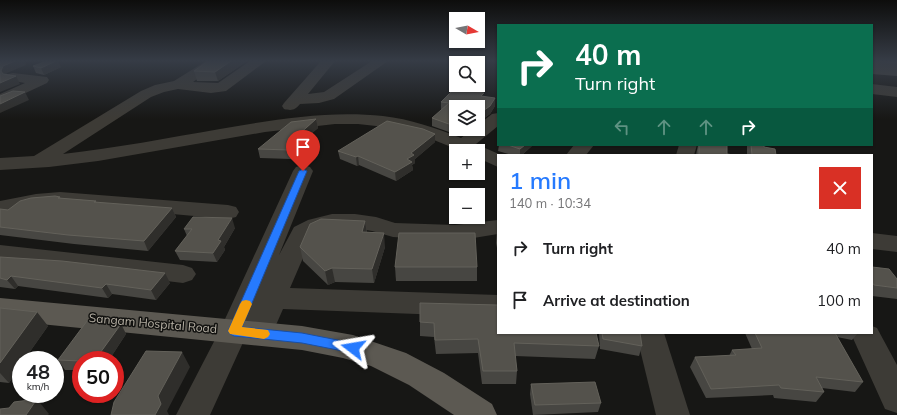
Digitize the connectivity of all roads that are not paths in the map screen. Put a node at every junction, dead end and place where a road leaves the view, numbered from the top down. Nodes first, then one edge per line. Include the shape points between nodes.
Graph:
1 (41, 80) edge
2 (185, 80) edge
3 (232, 80) edge
4 (312, 80) edge
5 (352, 80) edge
6 (178, 85) junction
7 (873, 89) edge
8 (897, 92) edge
9 (296, 99) junction
10 (0, 100) edge
11 (497, 119) edge
12 (272, 125) junction
13 (458, 144) edge
14 (477, 144) edge
15 (584, 146) edge
16 (576, 154) edge
17 (485, 155) edge
18 (497, 161) edge
19 (38, 162) junction
20 (0, 164) edge
21 (303, 171) dead end
22 (0, 208) edge
23 (228, 212) dead end
24 (497, 227) edge
25 (873, 241) edge
26 (897, 244) edge
27 (0, 253) edge
28 (183, 274) dead end
29 (272, 298) junction
30 (497, 306) edge
31 (0, 309) edge
32 (247, 332) junction
33 (650, 334) edge
34 (866, 336) dead end
35 (897, 398) edge
36 (193, 415) edge
37 (480, 415) edge
38 (673, 415) edge

1 - 10 street
2 - 6 street
3 - 6 street via 221,88
4 - 9 street
5 - 9 street via 329,96
6 - 19 street via 146,94
7 - 8 street
9 - 12 street
11 - 14 street
12 - 13 street via 306,121 381,121 406,126
12 - 19 street via 127,151
15 - 16 street
17 - 18 street
19 - 20 street
21 - 32 street
22 - 23 street via 60,198
24 - 29 street via 455,233 393,230 355,221 316,225 302,232
25 - 26 street
27 - 28 street
29 - 30 street
29 - 32 street via 268,313
31 - 32 main road, Sangam Hospital Road
32 - 36 street
32 - 37 main road, Sangam Hospital Road via 339,344 381,356 437,385
33 - 38 street
34 - 35 street

